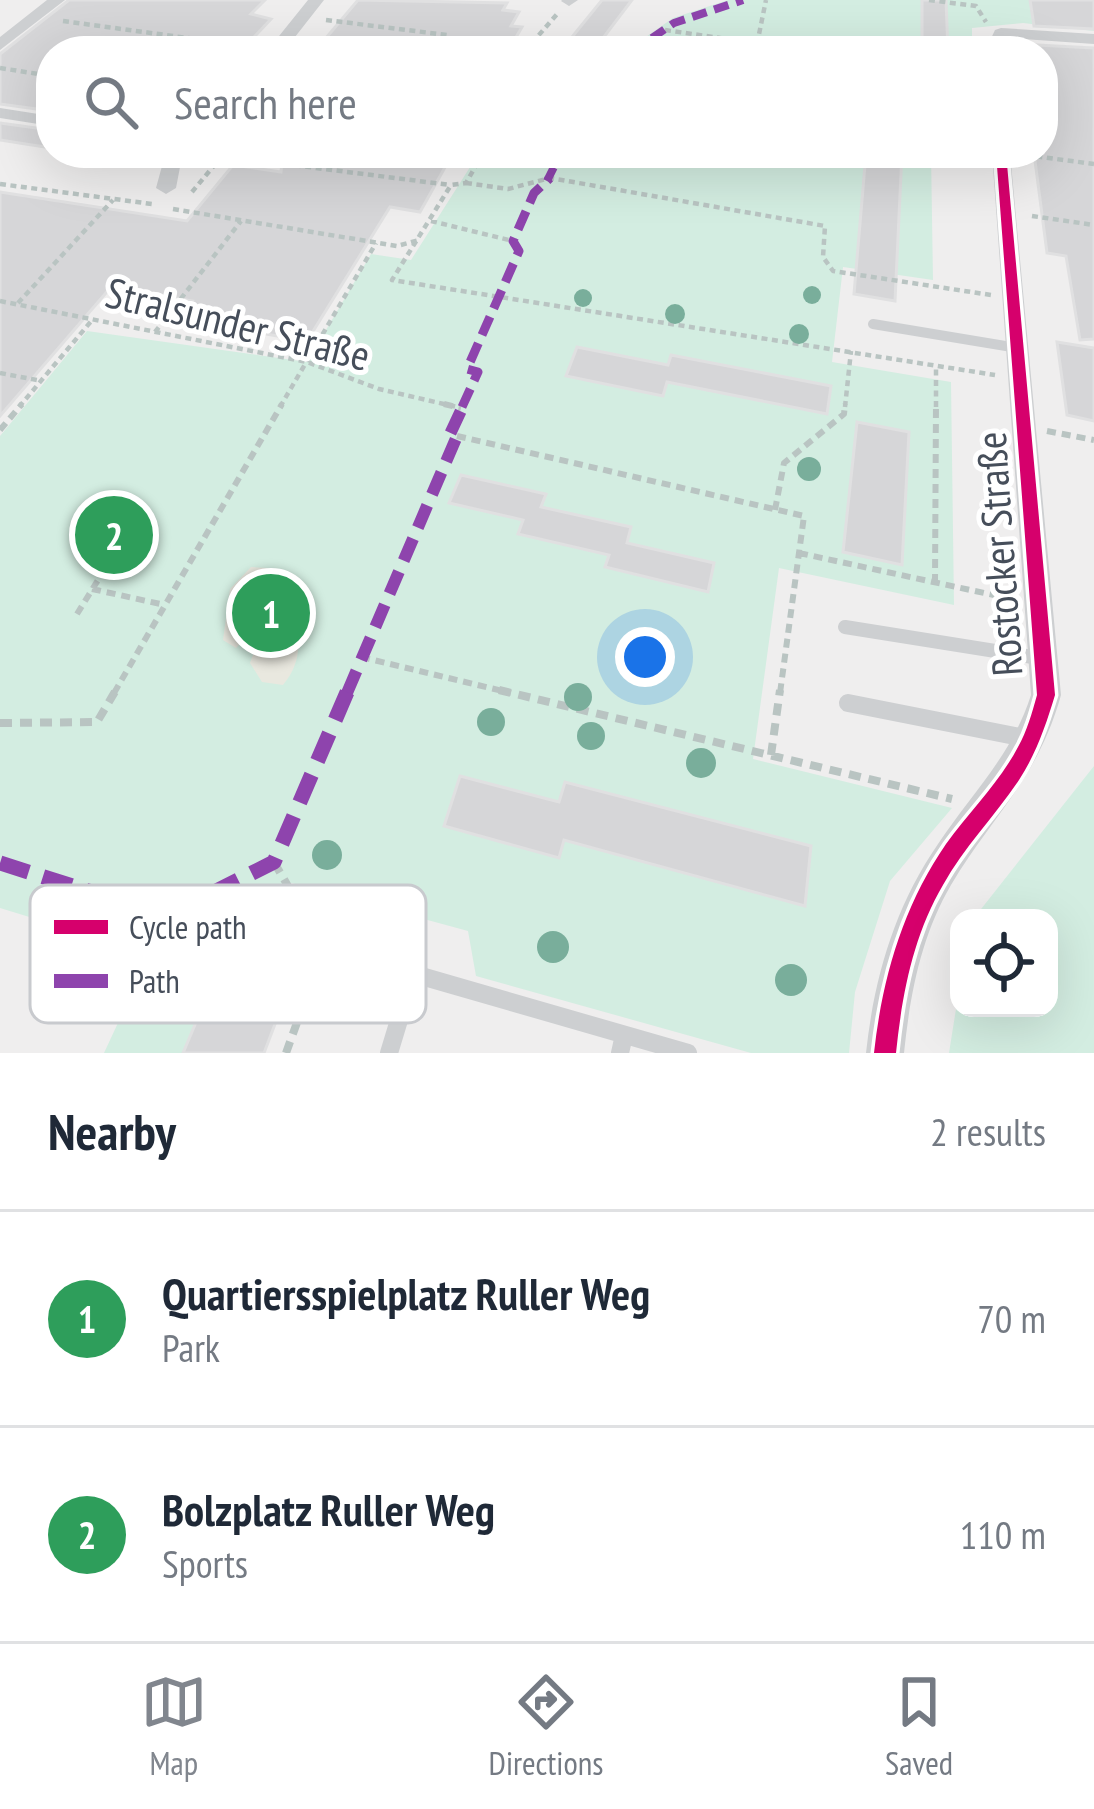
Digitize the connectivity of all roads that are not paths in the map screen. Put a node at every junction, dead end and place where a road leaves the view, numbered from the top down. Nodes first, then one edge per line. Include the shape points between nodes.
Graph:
1 (57, 0) edge
2 (316, 0) edge
3 (288, 36) edge
4 (1000, 36) edge
5 (1057, 36) edge
6 (1058, 36) edge
7 (1094, 38) edge
8 (0, 45) edge
9 (0, 113) edge
10 (36, 119) edge
11 (171, 168) edge
12 (1002, 168) edge
13 (166, 188) road end
14 (873, 324) dead end
15 (1018, 348) junction
16 (844, 627) dead end
17 (1045, 659) junction
18 (848, 704) dead end
19 (1035, 740) junction
20 (426, 978) edge
21 (398, 1023) edge
22 (622, 1044) edge
23 (389, 1053) edge
24 (688, 1053) edge
25 (885, 1053) edge

1 - 8 street
2 - 3 street
4 - 5 street
6 - 7 street
9 - 10 street
11 - 13 street
12 - 15 street, Rostocker Straße
14 - 15 lane
15 - 17 street, Rostocker Straße
16 - 17 lane
17 - 19 street, Rostocker Straße
18 - 19 lane
19 - 25 street, Rostocker Straße via 937,876 906,945
20 - 22 lane
21 - 23 lane
22 - 24 lane

